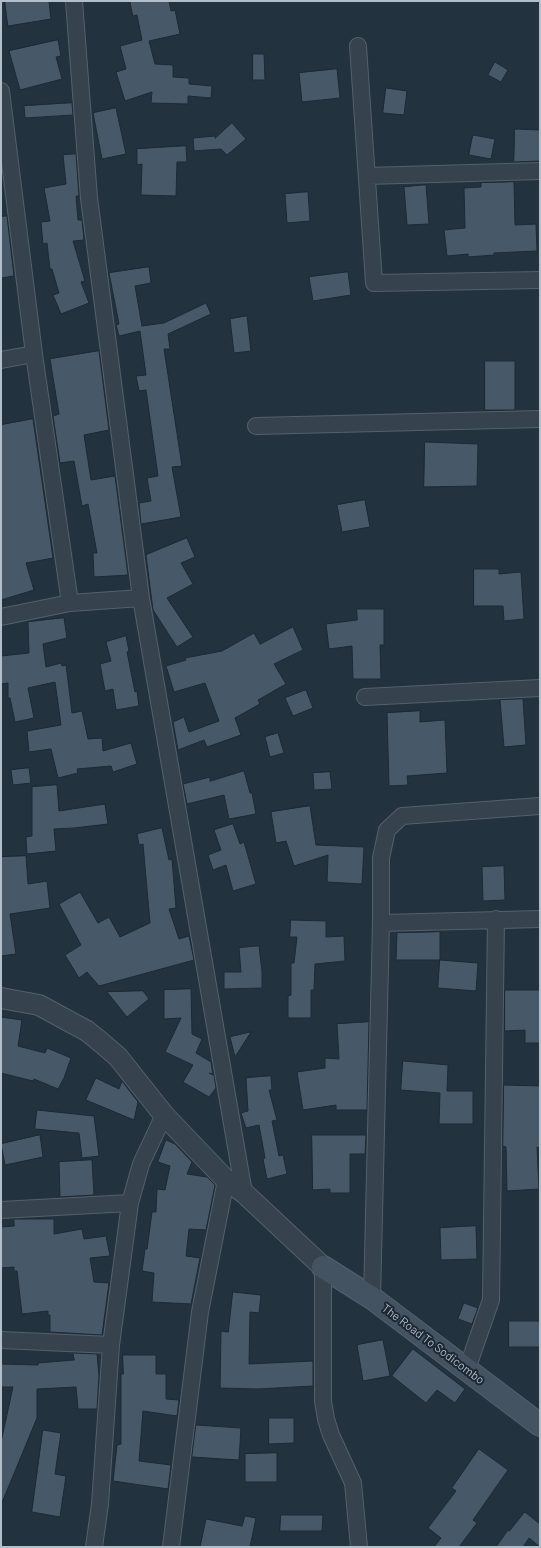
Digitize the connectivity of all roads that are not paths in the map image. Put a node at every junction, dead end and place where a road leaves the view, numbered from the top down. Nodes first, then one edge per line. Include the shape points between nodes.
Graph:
1 (74, 1) edge
2 (358, 46) dead end
3 (1, 91) edge
4 (2, 109) edge
5 (540, 171) edge
6 (367, 176) junction
7 (540, 280) edge
8 (34, 354) junction
9 (1, 360) edge
10 (540, 419) edge
11 (256, 426) dead end
12 (141, 598) junction
13 (70, 602) junction
14 (1, 616) edge
15 (540, 688) edge
16 (365, 697) dead end
17 (540, 806) edge
18 (540, 919) edge
19 (496, 920) junction
20 (381, 923) junction
21 (1, 998) edge
22 (164, 1115) junction
23 (226, 1180) junction
24 (244, 1192) junction
25 (130, 1203) junction
26 (1, 1210) edge
27 (323, 1267) junction
28 (372, 1298) junction
29 (1, 1340) edge
30 (112, 1346) junction
31 (467, 1369) junction
32 (540, 1425) edge
33 (94, 1547) edge
34 (171, 1547) edge
35 (359, 1547) edge

1 - 12 street via 90,198
2 - 6 street
3 - 4 street
4 - 8 street
5 - 6 street
6 - 7 street via 374,283
8 - 9 street
8 - 13 street
10 - 11 street
12 - 13 street
12 - 24 street
13 - 14 street
15 - 16 street
17 - 20 street via 402,816 387,830 381,858
18 - 19 street
19 - 20 street
19 - 31 street via 491,1300
20 - 28 street
21 - 22 street via 39,1005 87,1031 118,1057
22 - 23 street
22 - 25 street via 141,1164
23 - 24 street
23 - 34 street via 200,1312
24 - 27 street
25 - 26 street
25 - 30 street
27 - 28 main road, The Road To Sodicombo
27 - 35 street via 326,1419 353,1483
28 - 31 main road, The Road To Sodicombo
29 - 30 street
30 - 33 street
31 - 32 main road, The Road To Sodicombo

